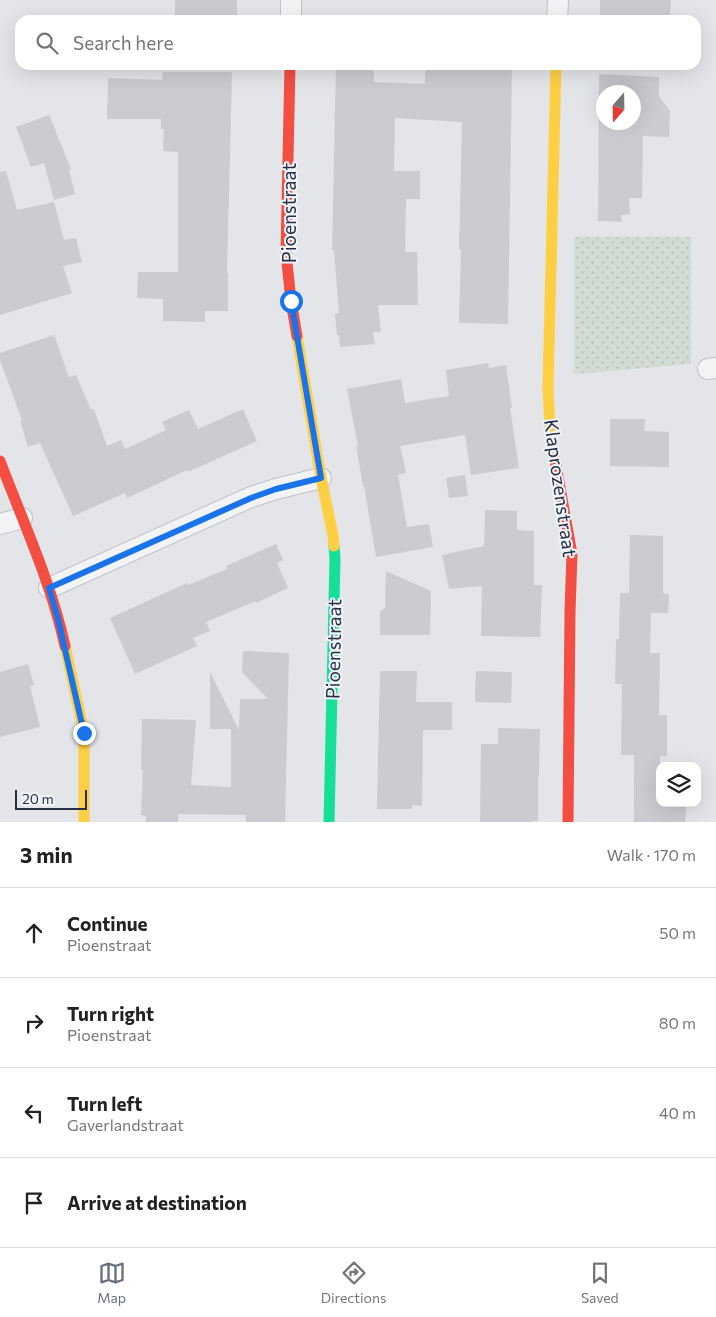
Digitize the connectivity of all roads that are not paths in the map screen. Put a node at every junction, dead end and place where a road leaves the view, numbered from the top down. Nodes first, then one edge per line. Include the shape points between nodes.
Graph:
1 (291, 0) edge
2 (558, 0) edge
3 (290, 15) edge
4 (557, 15) edge
5 (290, 70) edge
6 (556, 70) edge
7 (0, 461) edge
8 (321, 478) junction
9 (22, 518) junction
10 (0, 524) edge
11 (49, 588) junction
12 (84, 822) edge
13 (329, 822) edge
14 (568, 822) edge

1 - 3 street
2 - 4 street
5 - 8 street, Pioenstraat via 286,253
6 - 14 street, Klaprozenstraat via 548,387 550,433 572,554
7 - 9 street
8 - 11 street via 251,498
8 - 13 street, Pioenstraat via 335,558
9 - 10 street
9 - 11 street
11 - 12 street via 84,733

